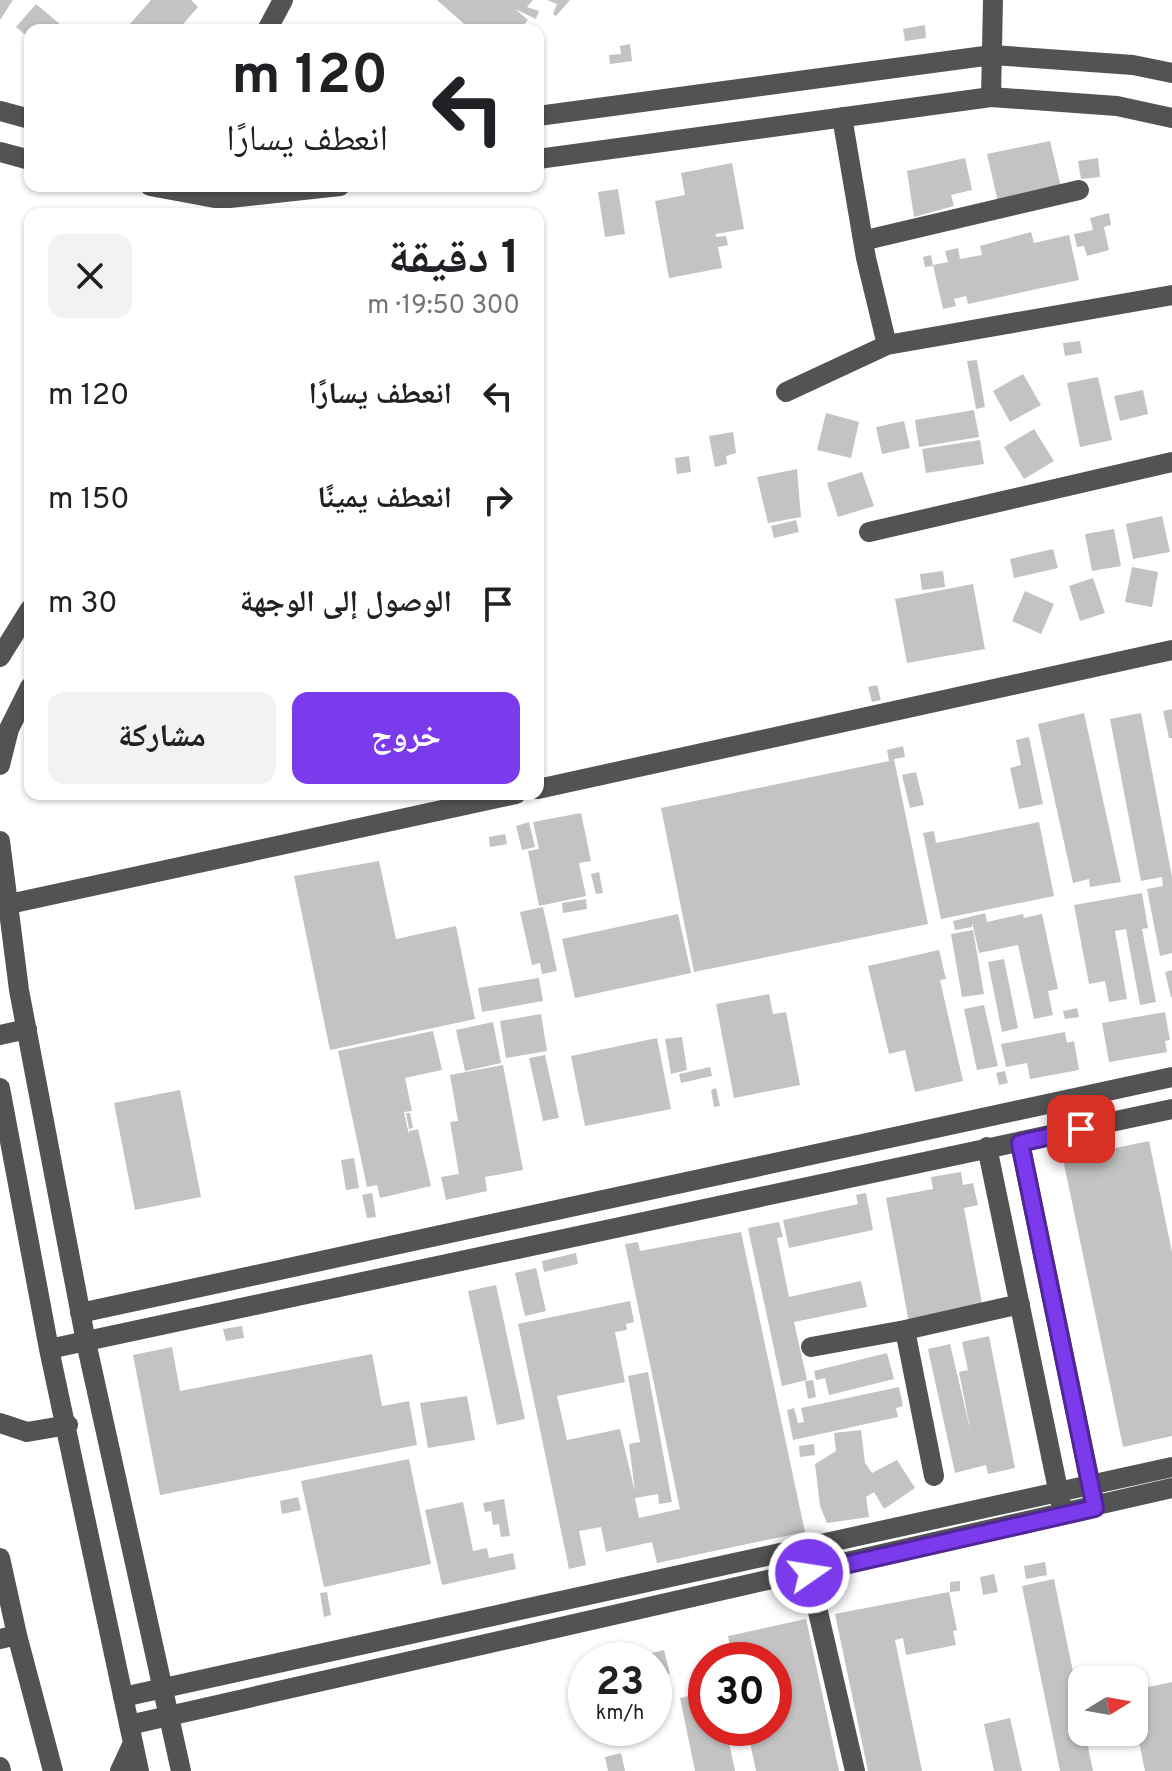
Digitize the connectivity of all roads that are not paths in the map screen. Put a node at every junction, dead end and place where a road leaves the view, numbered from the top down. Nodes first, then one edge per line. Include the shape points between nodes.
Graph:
1 (283, 0) edge
2 (993, 0) edge
3 (270, 24) edge
4 (992, 55) junction
5 (1172, 73) edge
6 (991, 97) junction
7 (0, 111) edge
8 (544, 115) edge
9 (24, 117) edge
10 (842, 117) junction
11 (1172, 118) edge
12 (0, 152) edge
13 (24, 158) edge
14 (544, 158) edge
15 (1079, 190) dead end
16 (180, 192) edge
17 (300, 192) edge
18 (221, 200) edge
19 (246, 200) edge
20 (866, 240) junction
21 (1172, 295) edge
22 (887, 345) junction
23 (786, 392) dead end
24 (1172, 462) edge
25 (869, 532) dead end
26 (24, 619) edge
27 (1172, 650) edge
28 (0, 657) edge
29 (24, 699) edge
30 (0, 765) edge
31 (544, 788) edge
32 (489, 800) edge
33 (0, 841) edge
34 (5, 906) edge
35 (27, 1029) junction
36 (0, 1035) edge
37 (1172, 1077) edge
38 (0, 1088) edge
39 (2, 1109) edge
40 (1172, 1109) edge
41 (1020, 1143) junction
42 (987, 1147) junction
43 (1020, 1304) junction
44 (80, 1313) junction
45 (905, 1330) junction
46 (86, 1342) junction
47 (811, 1347) dead end
48 (49, 1349) junction
49 (0, 1423) edge
50 (68, 1425) junction
51 (1172, 1467) edge
52 (934, 1476) dead end
53 (1090, 1484) junction
54 (1172, 1488) edge
55 (1059, 1491) junction
56 (1095, 1508) junction
57 (1064, 1515) junction
58 (0, 1558) edge
59 (809, 1573) junction
60 (8, 1637) edge
61 (164, 1688) junction
62 (123, 1697) junction
63 (171, 1716) junction
64 (131, 1734) junction
65 (53, 1771) edge
66 (120, 1771) edge
67 (139, 1771) edge
68 (181, 1771) edge
69 (855, 1771) edge

1 - 3 street
2 - 4 street
4 - 5 street via 1133,65
4 - 6 street
4 - 8 street
6 - 10 street
6 - 11 street via 1117,106
7 - 9 street
10 - 14 street
10 - 20 street
12 - 13 street
15 - 20 street
16 - 18 street
17 - 19 street
18 - 19 street
20 - 22 street
21 - 22 street
22 - 23 street
24 - 25 street
26 - 28 street
27 - 31 street
29 - 30 street
32 - 34 street
33 - 34 street
34 - 35 street
35 - 36 street
35 - 44 street
37 - 44 street
38 - 39 street
39 - 48 street
40 - 41 street
41 - 42 street
41 - 53 street
42 - 43 street
42 - 46 street
43 - 45 street
43 - 55 street
44 - 46 street
45 - 47 street
45 - 52 street
46 - 48 street
46 - 61 street
48 - 50 street
49 - 50 street via 27,1432
50 - 62 street
51 - 53 street
53 - 55 street
53 - 56 street
54 - 56 street
55 - 57 street
55 - 61 street
56 - 57 street
57 - 59 street
58 - 60 street
59 - 63 street
59 - 69 street
60 - 65 street
61 - 62 street
61 - 63 street
62 - 64 street
63 - 64 street
63 - 68 street
64 - 66 street
64 - 67 street

